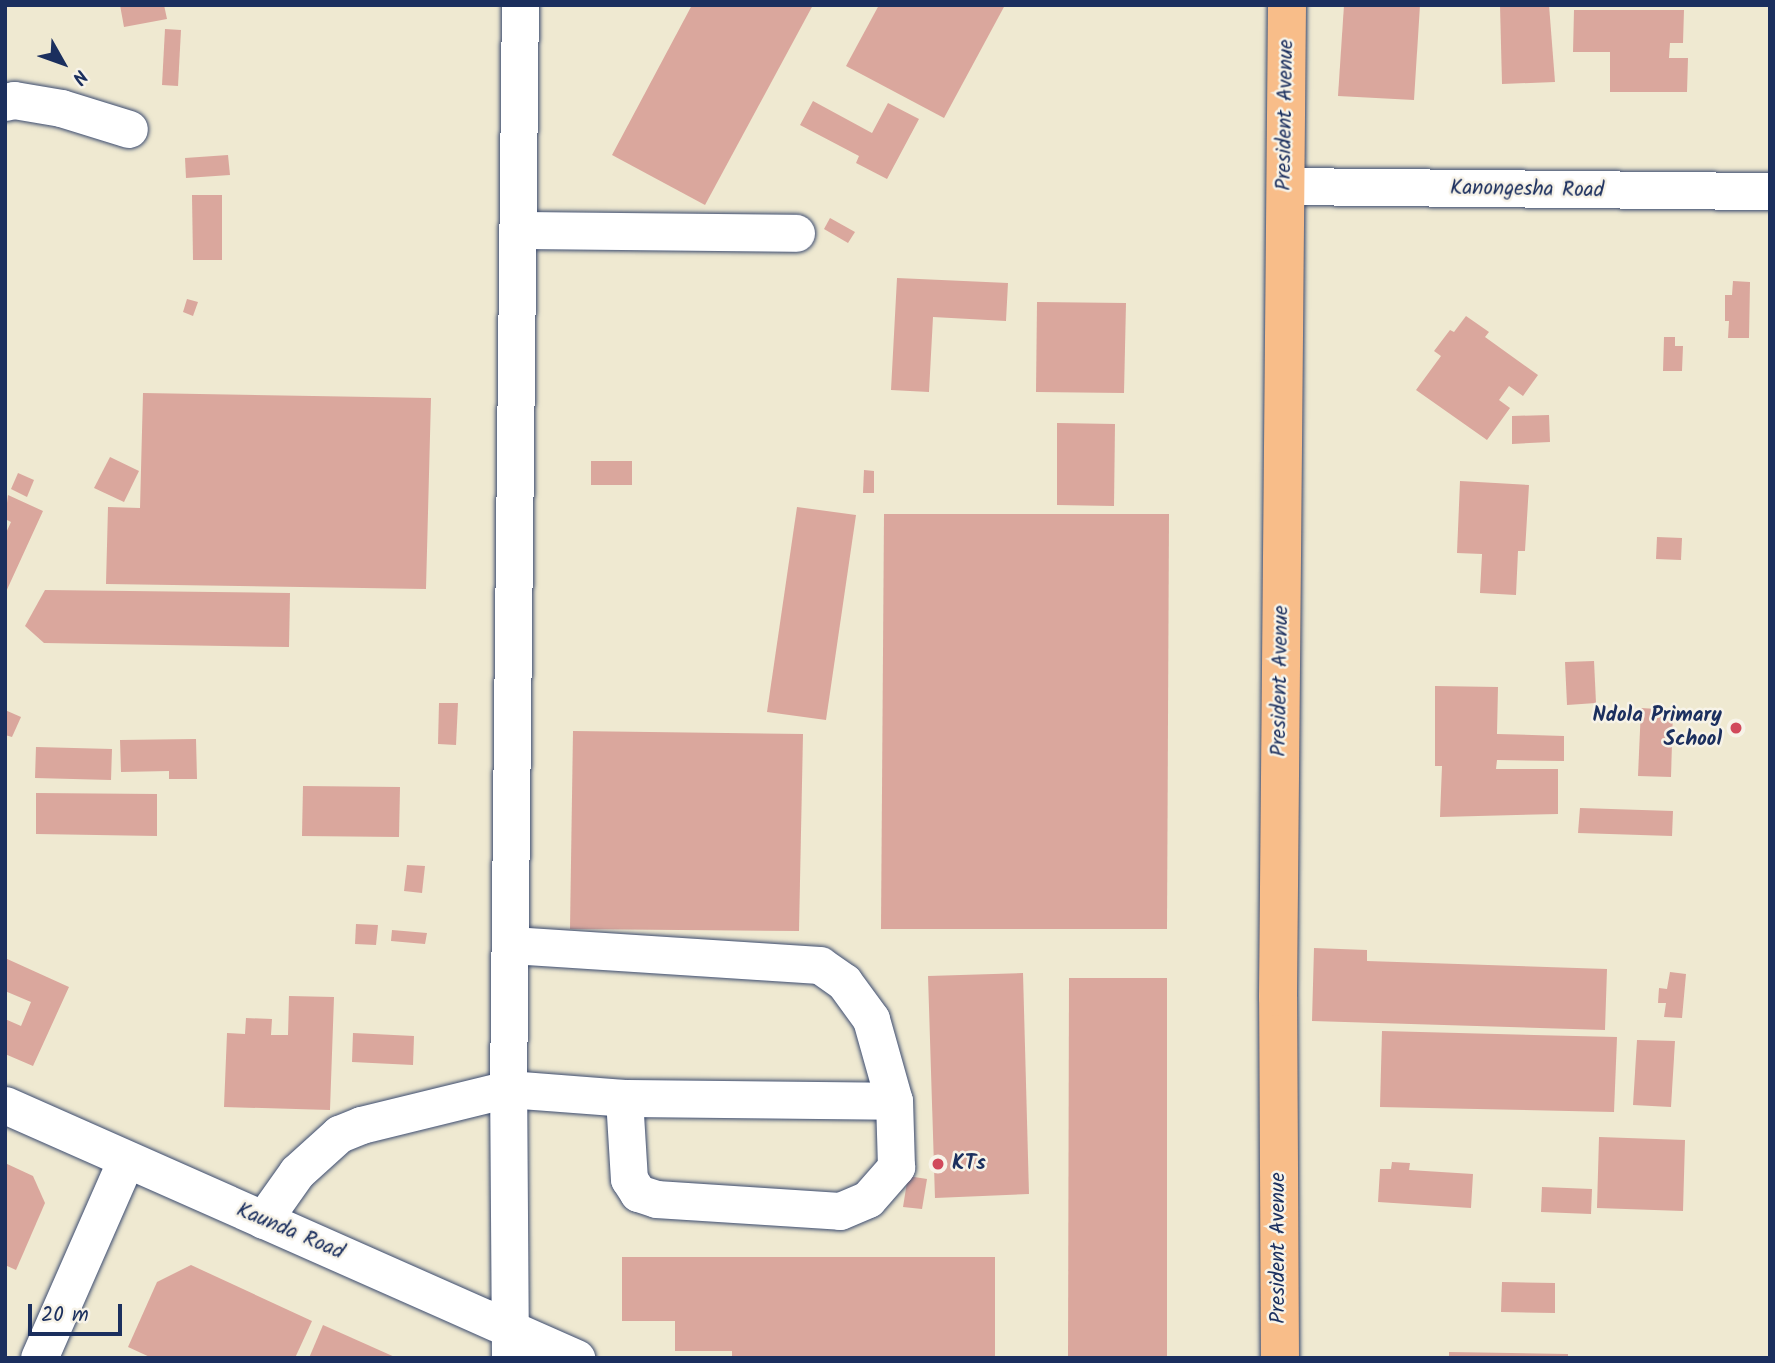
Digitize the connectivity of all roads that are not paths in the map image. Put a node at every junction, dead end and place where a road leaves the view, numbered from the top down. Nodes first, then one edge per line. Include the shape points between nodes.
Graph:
1 (520, 5) edge
2 (1287, 5) edge
3 (5, 102) edge
4 (129, 129) dead end
5 (1285, 186) junction
6 (1770, 191) edge
7 (518, 230) junction
8 (796, 233) dead end
9 (511, 945) junction
10 (508, 1089) junction
11 (624, 1098) junction
12 (894, 1101) junction
13 (5, 1105) edge
14 (126, 1160) junction
15 (263, 1220) junction
16 (510, 1342) edge
17 (39, 1358) edge
18 (576, 1358) edge
19 (1280, 1358) edge

1 - 7 street
2 - 5 main road, President Avenue
3 - 4 street via 61,108
5 - 6 street, Kanongesha Road
5 - 19 main road, President Avenue via 1278,997
7 - 8 street
7 - 9 street
9 - 10 street
9 - 12 street via 820,965 844,982 871,1019
10 - 11 street
10 - 15 street via 361,1125 339,1135 297,1172
10 - 16 street
11 - 12 street
11 - 12 street via 629,1179 638,1193 656,1199 840,1212 868,1199 896,1167
13 - 14 street, Kaunda Road
14 - 15 street, Kaunda Road
14 - 17 street
15 - 16 street, Kaunda Road
16 - 18 street, Kaunda Road

